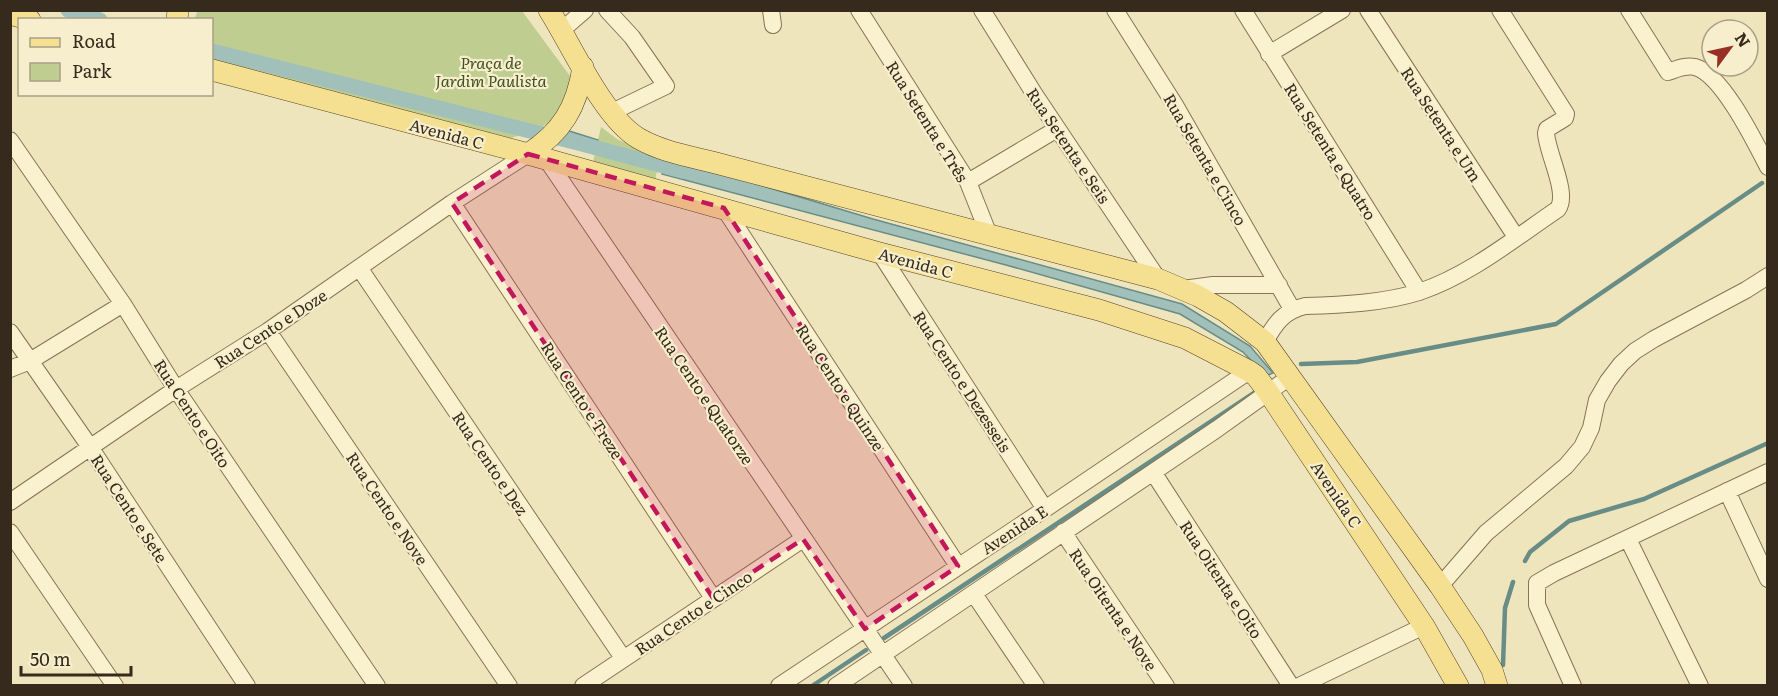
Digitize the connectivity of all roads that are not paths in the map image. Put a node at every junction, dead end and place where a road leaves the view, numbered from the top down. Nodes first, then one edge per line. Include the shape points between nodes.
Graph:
1 (549, 10) edge
2 (585, 10) edge
3 (607, 10) edge
4 (859, 10) edge
5 (982, 10) edge
6 (1115, 10) edge
7 (1243, 10) edge
8 (1342, 10) edge
9 (1368, 10) edge
10 (1500, 10) edge
11 (1629, 10) edge
12 (562, 30) junction
13 (1269, 54) junction
14 (583, 67) junction
15 (213, 70) edge
16 (606, 107) junction
17 (1057, 129) junction
18 (10, 140) edge
19 (541, 151) junction
20 (1767, 167) edge
21 (968, 182) junction
22 (452, 202) junction
23 (724, 208) junction
24 (989, 235) junction
25 (1516, 237) junction
26 (880, 253) junction
27 (360, 268) junction
28 (1767, 276) edge
29 (1158, 279) junction
30 (1279, 285) junction
31 (1183, 289) junction
32 (1419, 292) junction
33 (123, 304) junction
34 (1292, 309) junction
35 (10, 332) edge
36 (268, 332) junction
37 (1265, 342) junction
38 (30, 361) junction
39 (10, 369) edge
40 (1249, 370) junction
41 (1291, 376) junction
42 (176, 389) junction
43 (1268, 392) junction
44 (90, 447) junction
45 (1153, 472) junction
46 (1767, 472) edge
47 (1727, 491) junction
48 (10, 501) edge
49 (1046, 509) junction
50 (10, 532) edge
51 (1063, 532) junction
52 (802, 538) junction
53 (1628, 539) junction
54 (1416, 555) junction
55 (958, 566) junction
56 (1390, 573) junction
57 (1767, 579) edge
58 (1440, 586) junction
59 (974, 594) junction
60 (713, 598) junction
61 (1424, 626) junction
62 (865, 629) junction
63 (882, 654) junction
64 (623, 658) junction
65 (115, 686) edge
66 (248, 686) edge
67 (376, 686) edge
68 (508, 686) edge
69 (583, 686) edge
70 (778, 686) edge
71 (836, 686) edge
72 (904, 686) edge
73 (1036, 686) edge
74 (1166, 686) edge
75 (1291, 686) edge
76 (1299, 686) edge
77 (1458, 686) edge
78 (1497, 686) edge
79 (1573, 686) edge
80 (1700, 686) edge

1 - 12 main road, Avenida C
2 - 12 street
3 - 16 street via 632,36 666,86
4 - 21 street, Rua Setenta e Três
5 - 17 street, Rua Setenta e Seis
6 - 30 street, Rua Setenta e Cinco
7 - 13 street, Rua Setenta e Quatro
8 - 13 street
9 - 25 street, Rua Setenta e Um
10 - 25 street via 1566,114 1546,134 1562,204
11 - 20 street via 1668,72 1694,67 1715,81 1746,126
12 - 14 main road, Avenida C
13 - 32 street, Rua Setenta e Quatro
14 - 16 main road, Avenida C
14 - 19 main road via 576,100
15 - 19 main road, Avenida C
16 - 24 main road, Avenida C via 638,138 661,148
17 - 21 street
17 - 29 street, Rua Setenta e Seis
18 - 33 street, Rua Cento e Oito
19 - 22 street, Rua Cento e Doze
19 - 23 main road, Avenida C
19 - 52 street, Rua Cento e Quatorze
21 - 24 street, Rua Setenta e Três
22 - 27 street, Rua Cento e Doze
22 - 60 street, Rua Cento e Treze
23 - 26 main road, Avenida C
23 - 55 street, Rua Cento e Quinze
24 - 29 main road, Avenida C
25 - 32 street via 1458,274
26 - 40 main road, Avenida C via 1099,310 1185,338
26 - 49 street, Rua Cento e Dezesseis
27 - 36 street, Rua Cento e Doze
27 - 64 street, Rua Cento e Dez
28 - 58 street via 1635,351 1597,400 1582,447 1566,466 1486,533
29 - 31 main road, Avenida C
30 - 31 street
30 - 34 street, Rua Setenta e Cinco
31 - 37 main road, Avenida C via 1226,312
32 - 34 street
33 - 38 street
33 - 42 street, Rua Cento e Oito
34 - 37 street via 1274,326
35 - 38 street, Rua Cento e Sete
36 - 42 street, Rua Cento e Doze
36 - 68 street, Rua Cento e Nove
37 - 41 main road, Avenida C
38 - 39 street
38 - 44 street, Rua Cento e Sete
40 - 43 main road, Avenida C
40 - 49 street, Avenida E
41 - 43 street, Avenida E
41 - 54 main road, Avenida C
42 - 44 street, Rua Cento e Doze
42 - 67 street, Rua Cento e Oito
43 - 45 street, Avenida E
43 - 56 main road, Avenida C
44 - 48 street, Rua Cento e Doze
44 - 66 street, Rua Cento e Sete
45 - 51 street, Avenida E
45 - 75 street, Rua Oitenta e Oito
46 - 47 street
47 - 53 street
47 - 57 street
49 - 55 street, Avenida E
50 - 65 street
51 - 59 street, Avenida E
51 - 74 street, Rua Oitenta e Nove
52 - 60 street, Rua Cento e Cinco
52 - 62 street, Rua Cento e Quatorze
53 - 79 street via 1537,583 1537,605
53 - 80 street
54 - 56 main road
54 - 58 main road, Avenida C
55 - 62 street, Avenida E
56 - 61 main road, Avenida C
58 - 78 main road, Avenida C via 1473,636
59 - 63 street, Avenida E
59 - 73 street
60 - 64 street, Rua Cento e Cinco
61 - 76 street
61 - 77 main road, Avenida C
62 - 63 street, Rua Cento e Quatorze
62 - 70 street, Avenida E
63 - 71 street, Avenida E
63 - 72 street, Rua Cento e Quatorze
64 - 69 street, Rua Cento e Cinco

